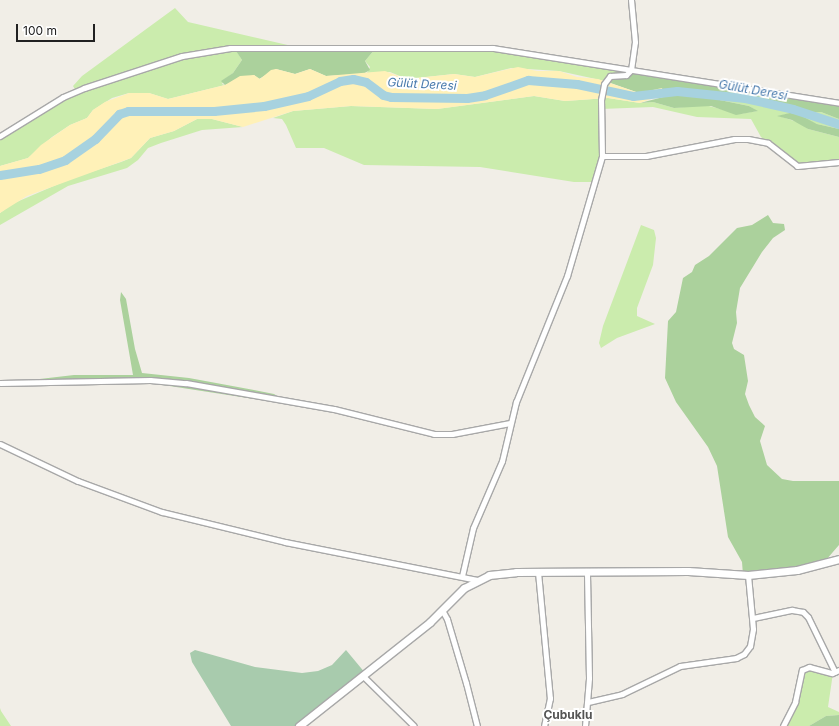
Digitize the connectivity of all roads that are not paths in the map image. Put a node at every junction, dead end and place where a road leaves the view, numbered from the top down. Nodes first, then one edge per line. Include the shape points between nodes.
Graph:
1 (631, 0) edge
2 (631, 70) junction
3 (839, 103) edge
4 (0, 136) edge
5 (602, 156) junction
6 (839, 162) edge
7 (0, 383) edge
8 (510, 423) junction
9 (0, 444) edge
10 (839, 559) edge
11 (538, 572) junction
12 (587, 572) junction
13 (748, 575) junction
14 (462, 576) junction
15 (476, 580) junction
16 (442, 610) junction
17 (753, 618) junction
18 (837, 671) edge
19 (363, 676) junction
20 (588, 702) junction
21 (299, 726) edge
22 (414, 726) edge
23 (477, 726) edge
24 (544, 726) edge
25 (585, 726) edge
26 (783, 726) edge

1 - 2 street via 635,42
2 - 3 street
2 - 4 street via 493,48 230,48 200,51 84,88 56,101
2 - 5 street via 626,75 610,76 604,84 601,100
5 - 6 street via 646,156 734,139 748,139 768,143 797,166
5 - 8 street via 567,276
7 - 8 street via 150,380 186,383 334,409 434,434 452,434
8 - 14 street via 505,452 473,528
9 - 14 street via 78,480 162,512 285,542
10 - 13 street via 796,570
11 - 12 street
11 - 15 street via 500,573
11 - 24 street via 550,698
12 - 13 street via 688,571
12 - 20 street
13 - 17 street
14 - 15 street
15 - 16 street
16 - 19 street
16 - 23 street
17 - 18 street via 796,610 803,612
17 - 20 street via 750,646 740,657 680,666 622,694
18 - 26 street via 809,667 802,670 795,702
19 - 21 street
19 - 22 street
20 - 25 street

